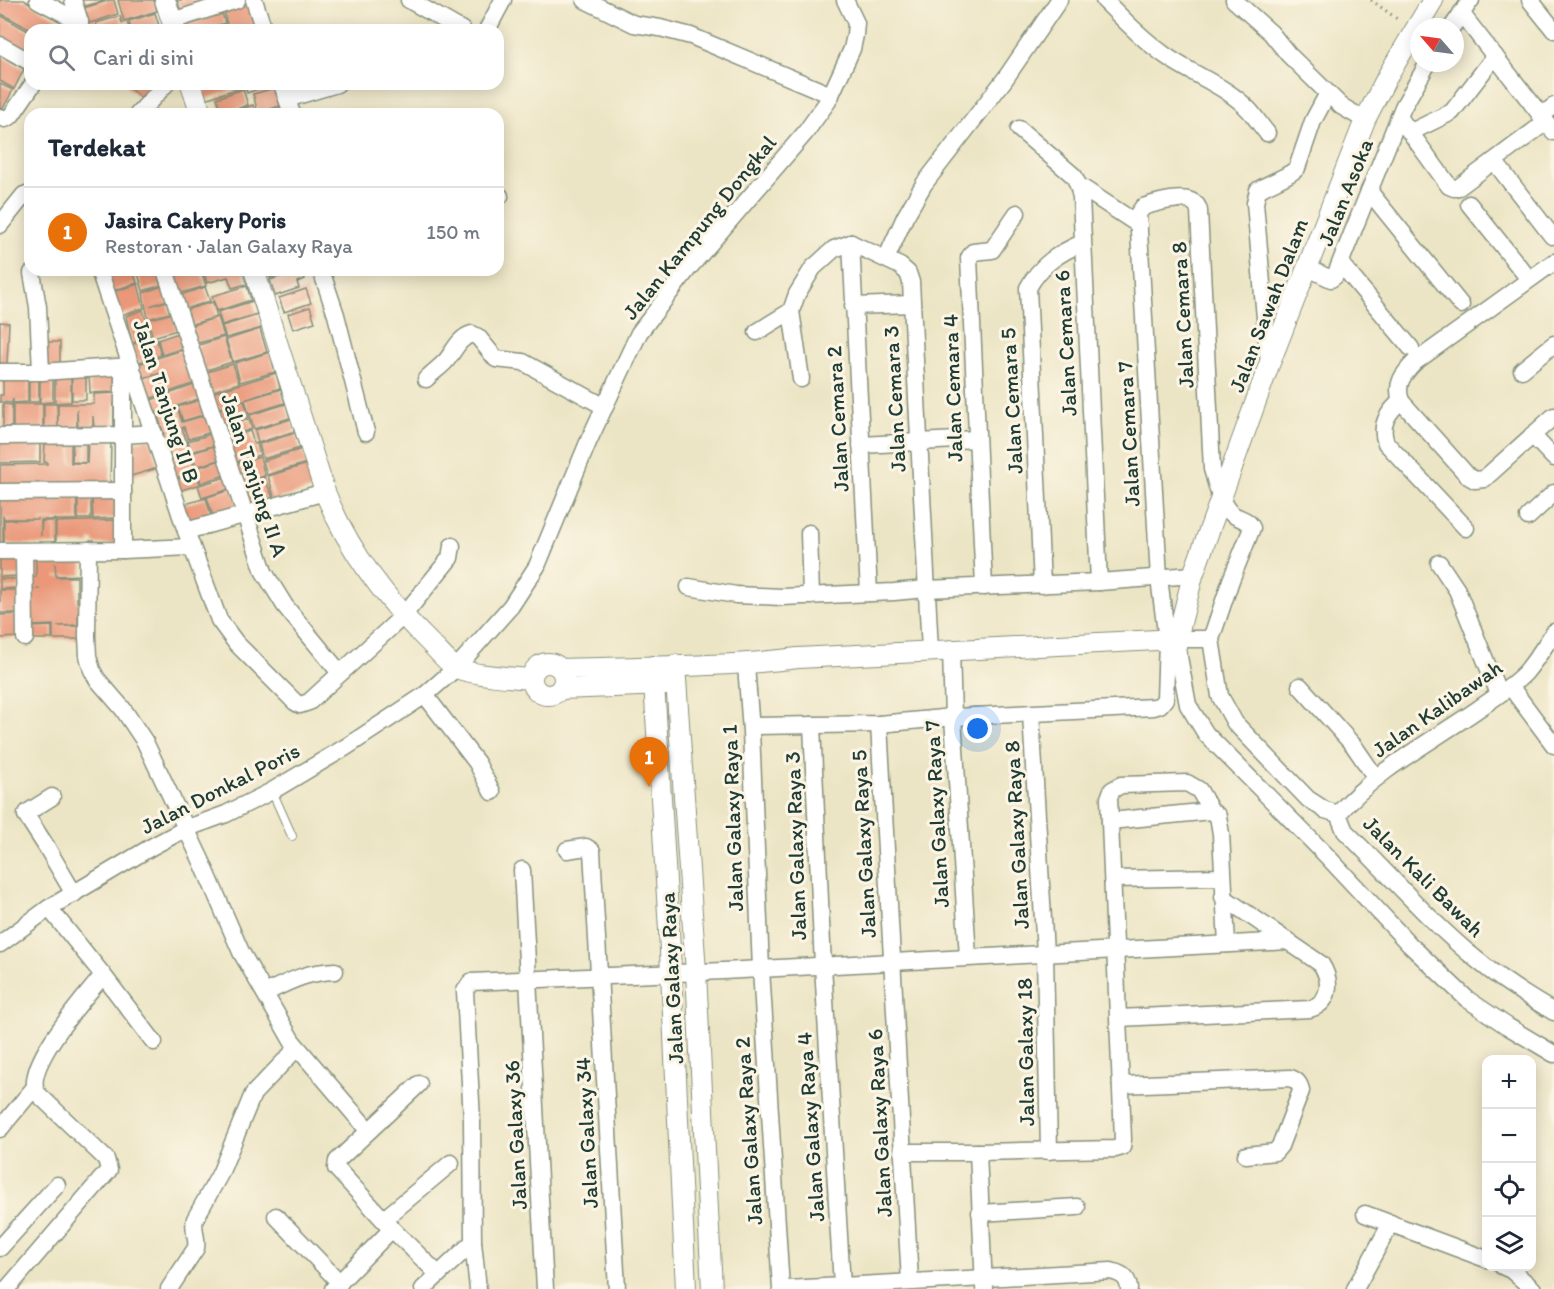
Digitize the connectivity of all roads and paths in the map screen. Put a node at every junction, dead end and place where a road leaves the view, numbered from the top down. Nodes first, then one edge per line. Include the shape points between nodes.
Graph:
1 (38, 0) edge
2 (73, 0) edge
3 (165, 0) edge
4 (237, 0) edge
5 (254, 0) edge
6 (409, 0) edge
7 (503, 0) edge
8 (585, 0) edge
9 (845, 0) edge
10 (1059, 0) edge
11 (1104, 0) edge
12 (1234, 0) edge
13 (1371, 0) edge
14 (1433, 0) edge
15 (1530, 0) edge
16 (1461, 13) edge
17 (1422, 18) edge
18 (74, 24) edge
19 (77, 24) edge
20 (172, 24) edge
21 (178, 24) edge
22 (262, 24) edge
23 (451, 24) edge
24 (491, 24) edge
25 (1410, 27) edge
26 (1554, 30) edge
27 (1410, 37) edge
28 (0, 45) edge
29 (1495, 56) junction
30 (24, 59) edge
31 (1423, 72) edge
32 (29, 90) edge
33 (160, 90) edge
34 (193, 90) edge
35 (317, 90) edge
36 (1328, 93) junction
37 (831, 95) junction
38 (287, 99) edge
39 (144, 108) edge
40 (199, 108) edge
41 (0, 117) edge
42 (1399, 117) junction
43 (1549, 119) edge
44 (1365, 120) junction
45 (1019, 129) dead end
46 (1411, 132) junction
47 (1267, 133) dead end
48 (1494, 161) junction
49 (1078, 185) junction
50 (1369, 191) junction
51 (24, 195) dead end
52 (1468, 204) dead end
53 (1017, 213) dead end
54 (0, 225) edge
55 (1138, 225) junction
56 (1552, 236) dead end
57 (851, 243) junction
58 (1082, 243) junction
59 (886, 259) junction
60 (1554, 262) edge
61 (1341, 264) junction
62 (1316, 272) junction
63 (33, 276) edge
64 (101, 276) edge
65 (167, 276) edge
66 (256, 276) edge
67 (323, 276) edge
68 (1529, 279) junction
69 (912, 304) junction
70 (1461, 305) dead end
71 (853, 306) junction
72 (791, 311) junction
73 (757, 332) dead end
74 (1554, 344) edge
75 (1411, 348) dead end
76 (1269, 365) junction
77 (127, 366) junction
78 (1522, 370) dead end
79 (0, 372) edge
80 (41, 372) junction
81 (426, 379) dead end
82 (801, 379) dead end
83 (1401, 400) junction
84 (605, 407) junction
85 (1554, 416) edge
86 (366, 432) dead end
87 (154, 433) junction
88 (122, 435) junction
89 (1532, 435) junction
90 (0, 436) edge
91 (976, 439) junction
92 (919, 442) junction
93 (861, 445) junction
94 (1554, 458) edge
95 (123, 491) junction
96 (0, 492) edge
97 (325, 492) junction
98 (1554, 493) edge
99 (1226, 506) junction
100 (244, 515) junction
101 (1527, 517) dead end
102 (1466, 528) dead end
103 (186, 531) junction
104 (809, 533) dead end
105 (452, 546) dead end
106 (191, 547) junction
107 (88, 550) junction
108 (123, 550) junction
109 (0, 551) edge
110 (24, 551) junction
111 (1438, 563) dead end
112 (1193, 575) junction
113 (1159, 578) junction
114 (1100, 582) junction
115 (1042, 585) junction
116 (689, 587) dead end
117 (984, 587) junction
118 (926, 589) junction
119 (869, 593) junction
120 (811, 596) junction
121 (402, 616) junction
122 (1554, 632) edge
123 (25, 638) dead end
124 (1188, 639) junction
125 (930, 651) junction
126 (952, 659) junction
127 (675, 665) junction
128 (746, 665) junction
129 (653, 666) junction
130 (706, 666) junction
131 (456, 668) junction
132 (562, 669) junction
133 (340, 673) junction
134 (532, 679) junction
135 (676, 685) junction
136 (653, 686) junction
137 (1300, 686) dead end
138 (561, 689) junction
139 (1505, 690) junction
140 (425, 695) junction
141 (1031, 714) junction
142 (953, 717) junction
143 (879, 724) junction
144 (813, 725) junction
145 (751, 726) junction
146 (1554, 745) edge
147 (1376, 778) junction
148 (272, 791) junction
149 (492, 792) dead end
150 (52, 797) dead end
151 (1211, 812) junction
152 (1338, 814) junction
153 (1110, 821) junction
154 (185, 829) junction
155 (292, 836) dead end
156 (567, 850) dead end
157 (522, 870) dead end
158 (1222, 877) junction
159 (1113, 879) junction
160 (74, 894) junction
161 (1223, 897) junction
162 (50, 908) junction
163 (1289, 940) junction
164 (0, 944) edge
165 (1227, 944) junction
166 (1114, 949) junction
167 (1045, 953) junction
168 (968, 957) junction
169 (893, 962) junction
170 (823, 966) junction
171 (760, 969) junction
172 (335, 970) dead end
173 (696, 972) junction
174 (671, 973) junction
175 (103, 975) junction
176 (600, 975) junction
177 (529, 979) junction
178 (265, 993) junction
179 (1554, 1012) edge
180 (1119, 1018) junction
181 (154, 1042) dead end
182 (297, 1048) junction
183 (1554, 1054) edge
184 (419, 1084) dead end
185 (1121, 1085) junction
186 (34, 1088) junction
187 (7, 1111) edge
188 (0, 1129) edge
189 (368, 1130) junction
190 (1049, 1151) junction
191 (902, 1152) junction
192 (978, 1152) junction
193 (1246, 1155) dead end
194 (451, 1163) dead end
195 (57, 1185) dead end
196 (1077, 1207) dead end
197 (980, 1213) junction
198 (1365, 1214) dead end
199 (276, 1216) dead end
200 (1391, 1223) junction
201 (388, 1224) junction
202 (473, 1242) junction
203 (0, 1248) edge
204 (1482, 1257) edge
205 (1511, 1271) edge
206 (438, 1274) junction
207 (910, 1282) junction
208 (984, 1284) edge
209 (842, 1286) junction
210 (337, 1287) edge
211 (7, 1289) edge
212 (169, 1289) edge
213 (423, 1289) edge
214 (478, 1289) edge
215 (545, 1289) edge
216 (617, 1289) edge
217 (686, 1289) edge
218 (712, 1289) edge
219 (781, 1289) edge
220 (788, 1289) edge
221 (1129, 1289) edge
222 (1355, 1289) edge
223 (1533, 1289) edge

1 - 18 street
2 - 19 street
3 - 20 street
4 - 21 street
5 - 22 street
6 - 23 street
7 - 24 street
8 - 37 street via 634,24 691,36
9 - 37 street, Jalan Kampung Dongkal via 856,23 855,35
10 - 59 street via 1005,79 924,184
11 - 47 street via 1146,42 1238,100
12 - 36 street
13 - 25 path
14 - 17 street, Jalan Sawah Dalam
15 - 26 street
16 - 29 street
27 - 44 street, Jalan Sawah Dalam
28 - 30 street
29 - 43 street
29 - 46 street via 1452,112
31 - 42 street, Jalan Asoka
32 - 41 street via 11,116
33 - 39 street
34 - 40 street
35 - 38 street
36 - 44 street
36 - 76 street via 1313,121 1298,168 1258,190 1255,203
37 - 84 street, Jalan Kampung Dongkal via 805,133 688,269 639,333
42 - 46 street, Jalan Asoka
42 - 50 street, Jalan Asoka
43 - 48 street
44 - 62 street, Jalan Sawah Dalam
45 - 49 street via 1074,176
46 - 48 street, Jalan Asoka via 1454,188
48 - 56 street
49 - 55 street
49 - 58 street, Jalan Cemara 6
50 - 61 street, Jalan Asoka
50 - 70 street
51 - 54 street
52 - 68 street
53 - 91 street, Jalan Cemara 4 via 992,250 973,252 969,258
55 - 99 street, Jalan Cemara 8 via 1140,210 1149,205 1181,200 1198,205 1212,469
55 - 113 street, Jalan Cemara 7
57 - 59 street, Jalan Cemara 3
57 - 71 street, Jalan Cemara 2
57 - 72 street via 834,249 813,268
58 - 114 street, Jalan Cemara 6
58 - 115 street, Jalan Cemara 5 via 1047,262 1028,288
59 - 69 street, Jalan Cemara 3 via 908,273
60 - 68 street
61 - 62 street, Jalan Asoka via 1330,279
61 - 75 street
62 - 76 street, Jalan Sawah Dalam
63 - 80 street
64 - 77 street, Jalan Tanjung II B
65 - 100 street, Jalan Tanjung II A
66 - 97 street
67 - 86 street
68 - 83 street via 1415,362 1399,383
69 - 71 street
69 - 92 street, Jalan Cemara 3
71 - 93 street, Jalan Cemara 2
72 - 73 street
72 - 82 street
74 - 78 street
76 - 99 street, Jalan Sawah Dalam
77 - 80 street
77 - 87 street, Jalan Tanjung II B
77 - 88 street
79 - 80 street
81 - 84 street via 458,343 472,334 496,359 523,362
83 - 89 street via 1475,480 1484,478
83 - 102 street via 1383,426 1386,443
84 - 131 street, Jalan Kampung Dongkal via 537,566 511,606
85 - 89 street
87 - 88 street
87 - 103 street, Jalan Tanjung II B
88 - 90 street
88 - 95 street
89 - 94 street
91 - 92 street
91 - 117 street, Jalan Cemara 4
92 - 93 street
92 - 118 street, Jalan Cemara 3
93 - 119 street, Jalan Cemara 2
95 - 96 street
95 - 108 street
97 - 100 street
97 - 121 street via 364,567
98 - 101 street
99 - 112 street, Jalan Sawah Dalam
99 - 124 street via 1250,523 1251,532 1231,580
100 - 103 street
100 - 133 street, Jalan Tanjung II A via 269,585
103 - 106 street, Jalan Tanjung II B
104 - 120 street
105 - 121 street, Jalan Tanjung II B via 450,558
106 - 108 street
106 - 133 street, Jalan Tanjung II B via 226,631 295,702 309,702
107 - 108 street
107 - 110 street
107 - 154 street via 87,636 92,670 144,742
109 - 110 street
110 - 123 street
111 - 139 street via 1457,590
112 - 113 street
112 - 124 street, Jalan Sawah Dalam
113 - 114 street
113 - 124 street, Jalan Cemara 7
114 - 115 street
115 - 117 street
116 - 120 street via 736,595
117 - 118 street
118 - 119 street
118 - 125 street, Jalan Cemara 3
119 - 120 street
121 - 131 street
121 - 133 street, Jalan Tanjung II B
122 - 139 street, Jalan Kalibawah via 1524,674
124 - 126 street
124 - 141 street via 1160,705
124 - 152 street, Jalan Kali Bawah via 1235,723 1308,800
124 - 183 street via 1179,657 1188,705 1206,734 1467,999
125 - 126 street
125 - 128 street via 798,658
126 - 142 street, Jalan Galaxy Raya 7
127 - 129 street
127 - 130 street
127 - 135 street, Jalan Galaxy Raya
128 - 130 street
128 - 145 street, Jalan Galaxy Raya 1
129 - 132 street
129 - 136 street, Jalan Galaxy Raya
130 - 135 street
131 - 134 street
131 - 140 street, Jalan Donkal Poris
132 - 134 street via 548,663 540,665
132 - 138 street
134 - 138 street via 541,693 549,695
135 - 136 street
135 - 173 street, Jalan Galaxy Raya
136 - 138 street
136 - 174 street, Jalan Galaxy Raya
137 - 147 street via 1354,746
139 - 146 street
139 - 147 street, Jalan Kalibawah
140 - 148 street, Jalan Donkal Poris
140 - 149 street via 477,763
141 - 142 street
141 - 167 street, Jalan Galaxy Raya 8
142 - 143 street
142 - 168 street, Jalan Galaxy Raya 7
143 - 144 street
143 - 169 street, Jalan Galaxy Raya 5
144 - 145 street
144 - 170 street, Jalan Galaxy Raya 3
145 - 171 street, Jalan Galaxy Raya 1
147 - 152 street, Jalan Kalibawah
148 - 154 street, Jalan Donkal Poris
148 - 155 lane
150 - 160 street via 26,815
151 - 153 street
151 - 153 street via 1199,790 1187,783 1121,785 1112,790 1109,798
151 - 158 street via 1220,823
152 - 179 street, Jalan Kali Bawah via 1345,831 1478,961
153 - 159 street
154 - 160 street, Jalan Donkal Poris
154 - 178 street via 241,952
156 - 176 street, Jalan Galaxy 34 via 586,847 592,851
157 - 177 street, Jalan Galaxy 36
158 - 159 street
158 - 161 street
159 - 166 street
160 - 162 street, Jalan Donkal Poris
161 - 163 street
161 - 165 street
162 - 164 street, Jalan Donkal Poris
162 - 175 street
163 - 165 street
163 - 180 street via 1324,969 1329,985 1318,1006
165 - 166 street
166 - 167 street
166 - 180 street
167 - 168 street
167 - 190 street, Jalan Galaxy 18
168 - 169 street
169 - 170 street
169 - 191 street, Jalan Galaxy Raya 6
170 - 171 street
170 - 209 street, Jalan Galaxy Raya 4
171 - 173 street
171 - 219 street, Jalan Galaxy Raya 2
172 - 178 street via 299,976
173 - 174 street
173 - 218 street, Jalan Galaxy Raya
174 - 176 street
174 - 217 street, Jalan Galaxy Raya
175 - 181 street
175 - 186 street via 55,1037 35,1072
176 - 177 street
176 - 216 street, Jalan Galaxy 34
177 - 202 street via 471,981 465,991
177 - 215 street, Jalan Galaxy 36
178 - 182 street
180 - 185 street
182 - 189 street
182 - 212 street via 249,1101 193,1224 196,1248
184 - 189 street
185 - 190 street via 1122,1147
185 - 193 street via 1290,1078 1297,1081 1301,1091 1280,1146 1275,1152
186 - 187 street
186 - 211 street via 106,1160 109,1170
187 - 188 street
189 - 201 street via 341,1155 336,1168
190 - 192 street
191 - 192 street
191 - 207 street, Jalan Galaxy Raya 6
192 - 197 street
194 - 201 street
195 - 203 street
196 - 197 street
197 - 208 street
198 - 200 street
199 - 210 street
200 - 204 street
200 - 222 street
201 - 206 street
201 - 210 street
202 - 206 street
202 - 214 street
205 - 223 street
206 - 213 street
207 - 208 street
207 - 209 street
208 - 221 street via 1111,1271 1125,1277
209 - 220 street

